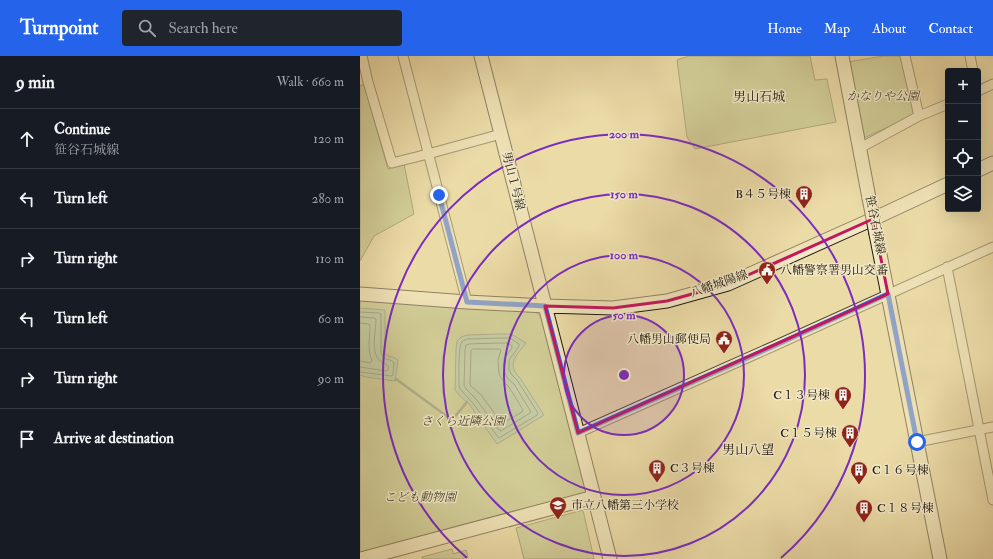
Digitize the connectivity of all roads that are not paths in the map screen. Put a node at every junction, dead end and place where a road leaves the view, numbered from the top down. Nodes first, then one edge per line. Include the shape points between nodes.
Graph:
1 (362, 56) edge
2 (403, 56) edge
3 (481, 56) edge
4 (842, 56) edge
5 (906, 56) edge
6 (970, 56) edge
7 (972, 68) edge
8 (993, 84) edge
9 (981, 90) edge
10 (945, 105) edge
11 (919, 116) junction
12 (501, 134) junction
13 (860, 148) junction
14 (428, 154) junction
15 (993, 163) edge
16 (981, 169) edge
17 (945, 185) edge
18 (993, 247) edge
19 (947, 267) junction
20 (360, 294) edge
21 (888, 294) junction
22 (467, 302) junction
23 (545, 306) junction
24 (993, 427) edge
25 (979, 430) junction
26 (578, 433) junction
27 (917, 442) junction
28 (594, 498) junction
29 (993, 500) edge
30 (406, 553) edge
31 (362, 559) edge
32 (610, 559) edge
33 (940, 559) edge

1 - 14 street via 392,163
2 - 14 street
3 - 12 street, 男山１号線
4 - 13 street, 笹谷石城線
5 - 11 street
6 - 7 street
8 - 9 street
10 - 11 street
11 - 13 street
12 - 14 street
12 - 23 street, 男山１号線
13 - 21 street, 笹谷石城線, bridge
14 - 22 street
15 - 16 street
17 - 23 street, 八幡城陽線 via 728,284 667,301 614,308
18 - 19 street
19 - 21 street
19 - 25 street
20 - 22 street, 八幡城陽線
21 - 26 street
21 - 27 street, 笹谷石城線
22 - 23 street, 八幡城陽線
23 - 26 street, 男山１号線
24 - 25 street
25 - 27 street
25 - 29 street
26 - 28 street, 男山１号線
27 - 33 street, 笹谷石城線
28 - 30 street
28 - 32 street, 男山１号線
30 - 31 street

